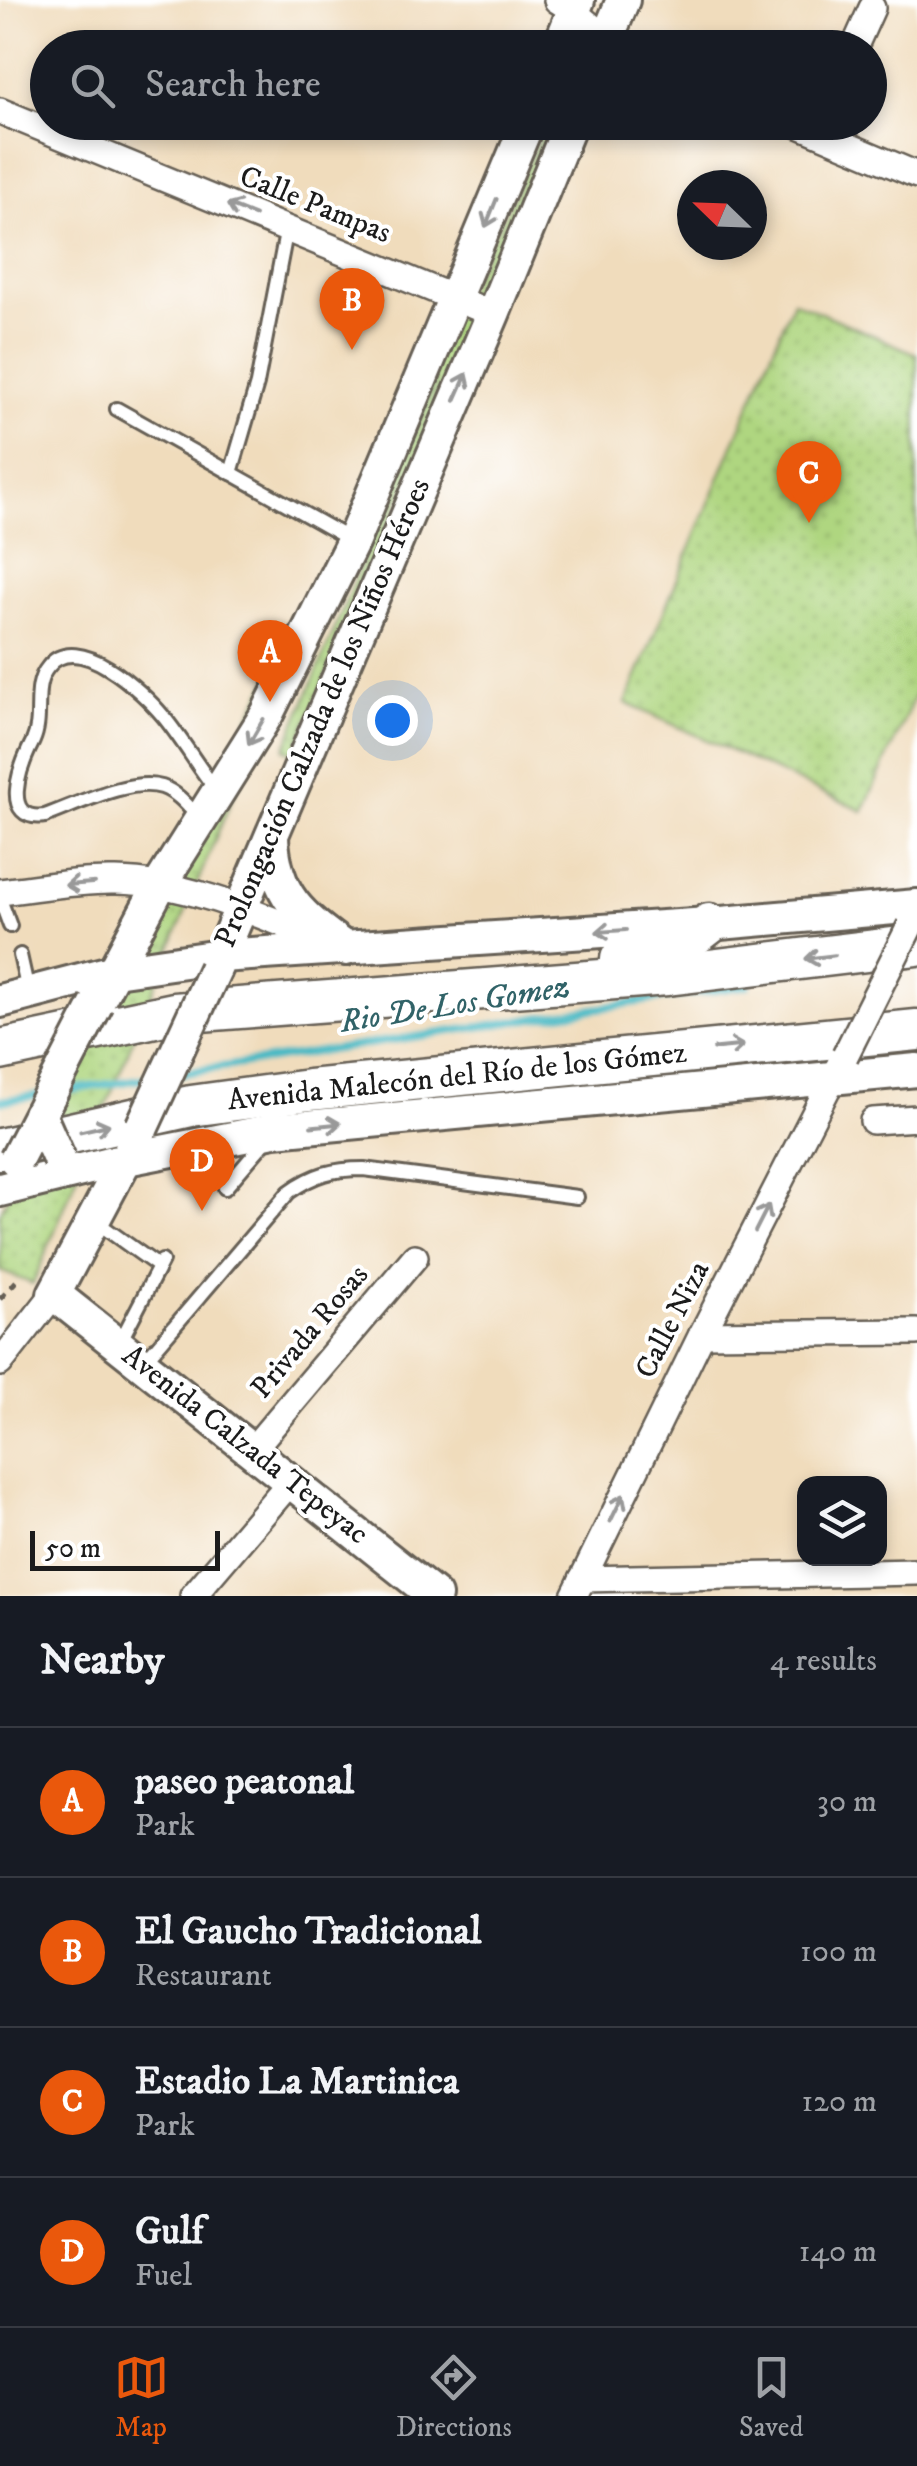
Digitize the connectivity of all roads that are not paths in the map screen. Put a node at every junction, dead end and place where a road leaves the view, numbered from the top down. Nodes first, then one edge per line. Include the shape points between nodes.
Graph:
1 (623, 0) edge
2 (570, 4) edge
3 (872, 8) dead end
4 (564, 30) edge
5 (596, 30) edge
6 (615, 30) edge
7 (862, 30) edge
8 (0, 111) edge
9 (30, 123) edge
10 (71, 140) edge
11 (521, 140) edge
12 (564, 140) edge
13 (840, 140) edge
14 (917, 175) edge
15 (288, 228) junction
16 (456, 298) junction
17 (493, 314) junction
18 (117, 409) dead end
19 (231, 473) junction
20 (353, 541) junction
21 (210, 806) junction
22 (272, 838) junction
23 (159, 886) junction
24 (0, 896) edge
25 (242, 908) junction
26 (915, 922) edge
27 (709, 924) junction
28 (10, 926) dead end
29 (346, 949) junction
30 (20, 955) dead end
31 (217, 962) junction
32 (115, 970) junction
33 (14, 997) edge
34 (174, 1013) junction
35 (917, 1030) edge
36 (3, 1049) edge
37 (840, 1066) junction
38 (917, 1070) edge
39 (40, 1114) junction
40 (917, 1118) edge
41 (873, 1122) dead end
42 (274, 1130) junction
43 (8, 1154) edge
44 (126, 1159) junction
45 (64, 1166) junction
46 (225, 1188) dead end
47 (0, 1190) edge
48 (577, 1197) dead end
49 (96, 1221) junction
50 (416, 1256) dead end
51 (54, 1294) junction
52 (917, 1332) edge
53 (702, 1334) junction
54 (131, 1353) junction
55 (0, 1363) edge
56 (254, 1449) junction
57 (290, 1480) junction
58 (917, 1572) edge
59 (578, 1588) edge
60 (193, 1596) edge
61 (435, 1596) edge

1 - 6 street
2 - 4 street
2 - 5 street
3 - 7 street
9 -> 8 street, Calle Pampas
15 -> 10 street, Calle Pampas
11 -> 16 street, Prolongación Calzada de los Niños Héroes
12 - 17 street, Prolongación Calzada de los Niños Héroes
13 - 14 street
15 - 16 street, Calle Pampas
15 - 19 lane via 257,384
16 - 17 street, Calle Pampas
16 - 20 street, Prolongación Calzada de los Niños Héroes
22 -> 17 street, Prolongación Calzada de los Niños Héroes
18 - 19 lane
19 - 20 lane
20 -> 21 street, Prolongación Calzada de los Niños Héroes via 266,714
21 - 21 lane via 164,718 110,668 66,655 44,670 36,734 8,793 20,814 45,816 147,784
21 - 23 street, Prolongación Calzada de los Niños Héroes
22 - 25 street, Prolongación Calzada de los Niños Héroes
22 - 29 street via 273,866 289,900
23 -> 24 street via 117,881
23 - 25 street
23 - 32 street, Prolongación Calzada de los Niños Héroes
24 - 28 lane
25 - 29 street
25 - 31 street, Prolongación Calzada de los Niños Héroes
26 - 27 street
26 -> 34 main road via 667,975
26 - 37 street, Calle Niza, bridge
27 -> 29 street
27 - 34 main road via 674,947 624,958 249,992
29 - 31 street
30 - 33 lane
31 - 32 street
31 - 44 street, Prolongación Calzada de los Niños Héroes, bridge
32 - 33 street
32 - 39 street, Prolongación Calzada de los Niños Héroes, bridge
34 - 36 main road
43 -> 35 main road, Avenida Malecón del Río de los Gómez via 191,1106
37 - 38 street, Avenida Malecón del Río de los Gómez
42 -> 37 street, Avenida Malecón del Río de los Gómez
53 -> 37 street, Calle Niza
39 - 43 street, Prolongación Calzada de los Niños Héroes, bridge
39 - 45 street, bridge
40 - 41 street
42 - 44 street, Avenida Malecón del Río de los Gómez
42 - 46 lane
43 - 47 street, Prolongación Calzada de los Niños Héroes
44 - 45 street, Avenida Malecón del Río de los Gómez
44 - 49 street, Prolongación Calzada de los Niños Héroes
45 - 47 street, Avenida Malecón del Río de los Gómez
48 - 54 lane via 364,1169 309,1177
49 - 51 street, Prolongación Calzada de los Niños Héroes
49 - 54 lane via 160,1264
50 - 56 street, Privada Rosas
51 - 54 street, Avenida Calzada Tepeyac
51 - 55 street
52 - 53 street
59 -> 53 street, Calle Niza
54 - 56 street, Avenida Calzada Tepeyac
56 - 57 street, Avenida Calzada Tepeyac
57 - 60 street
57 - 61 street, Avenida Calzada Tepeyac
58 - 59 street

